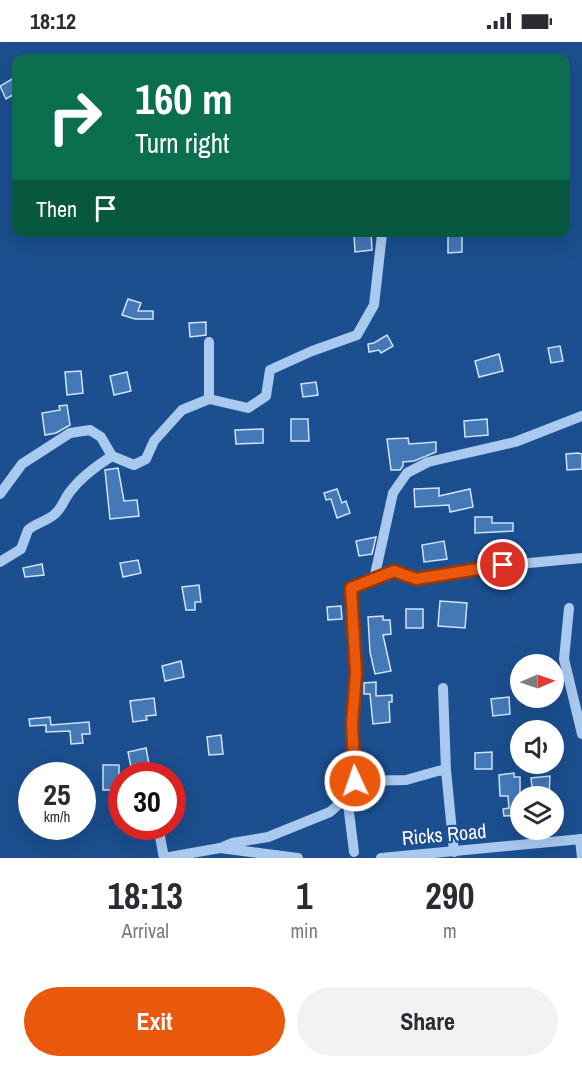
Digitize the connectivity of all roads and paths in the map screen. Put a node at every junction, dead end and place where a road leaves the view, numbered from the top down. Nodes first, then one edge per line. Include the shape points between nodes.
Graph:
1 (382, 237) edge
2 (208, 342) dead end
3 (209, 399) junction
4 (582, 416) edge
5 (112, 456) junction
6 (0, 494) edge
7 (582, 558) edge
8 (0, 562) edge
9 (374, 579) junction
10 (569, 608) dead end
11 (443, 688) dead end
12 (582, 734) edge
13 (446, 770) junction
14 (355, 781) junction
15 (348, 796) junction
16 (581, 839) edge
17 (161, 840) edge
18 (220, 848) junction
19 (354, 852) dead end
20 (454, 852) junction
21 (164, 858) edge
22 (298, 858) edge
23 (381, 858) edge
24 (582, 858) edge

1 - 3 street via 374,305 357,335 270,370 266,396 248,408
2 - 3 street
3 - 5 street via 182,410 154,441 146,459 134,465
4 - 9 street via 515,442 428,462 407,473 393,494
5 - 6 street via 101,437 90,430 70,433 22,464
5 - 8 street via 85,476 54,516 28,530 21,549
7 - 9 street via 486,567 416,579 394,571
9 - 14 street via 351,588 356,673 352,724
10 - 12 street via 564,659
11 - 13 street
13 - 14 street via 406,780
13 - 20 street
14 - 15 street via 355,790
15 - 18 street via 330,812 268,837
15 - 19 street
16 - 20 street, Ricks Road
16 - 24 street
17 - 21 street
18 - 21 street
18 - 22 street
20 - 23 street, Ricks Road

